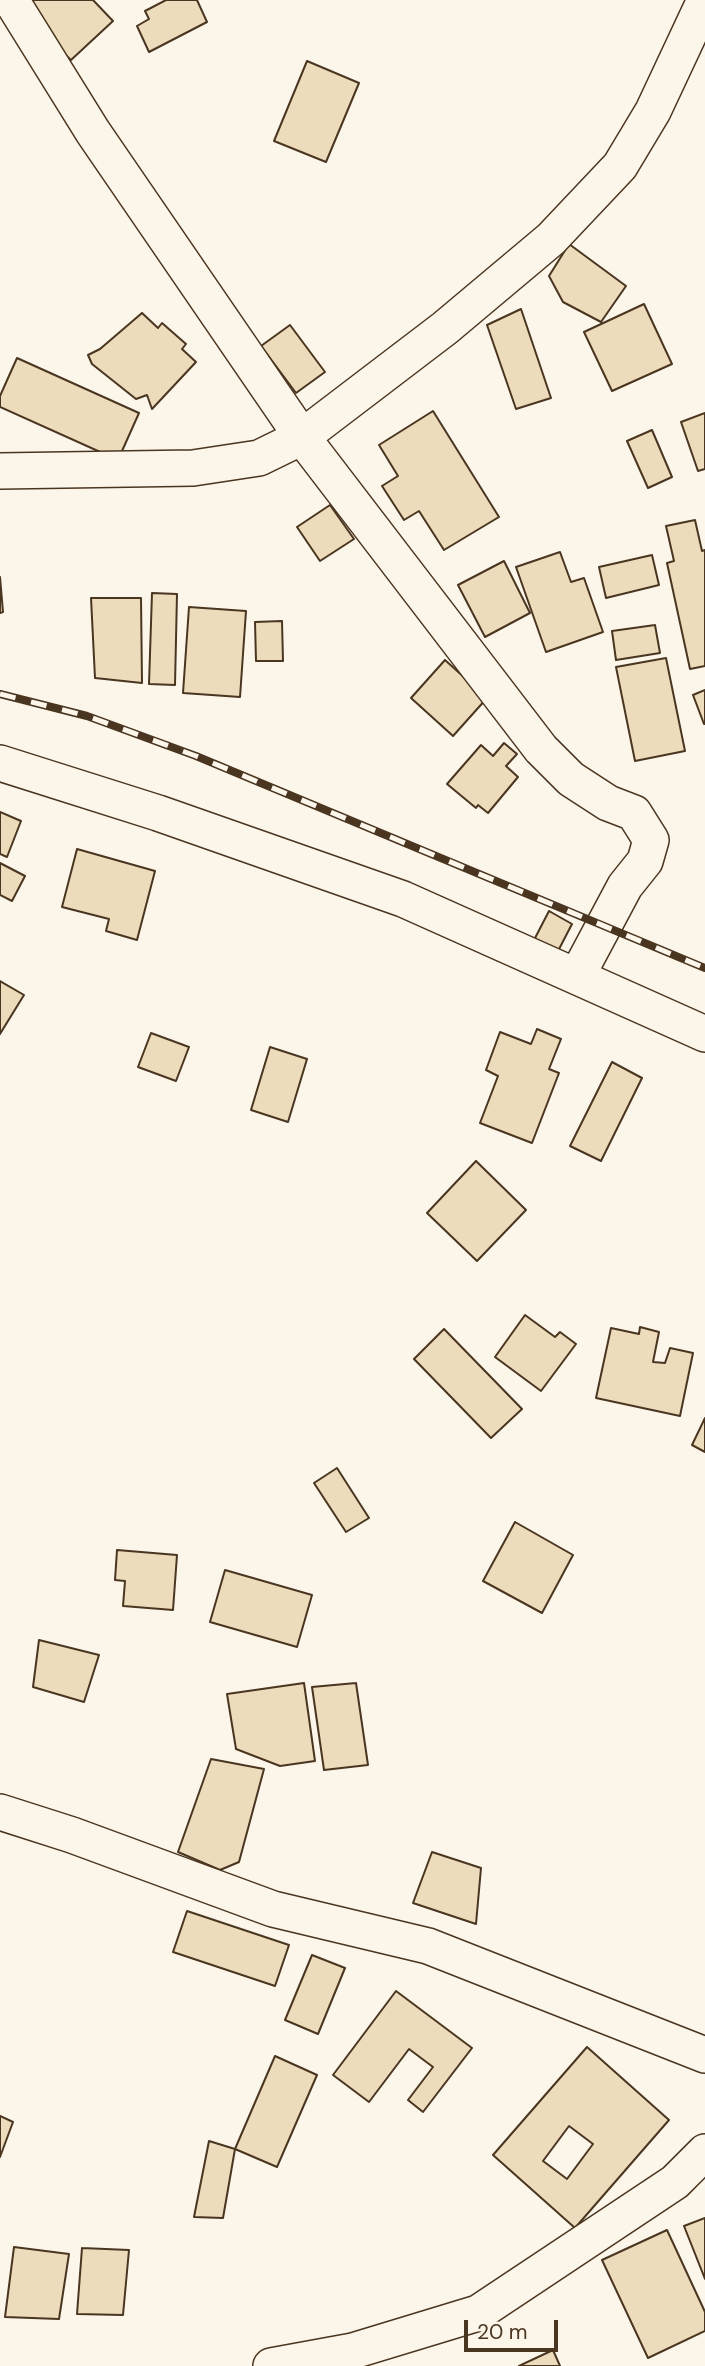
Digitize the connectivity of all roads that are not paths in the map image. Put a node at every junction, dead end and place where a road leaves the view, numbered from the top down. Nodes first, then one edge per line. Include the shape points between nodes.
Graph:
1 (11, 0) edge
2 (705, 0) edge
3 (302, 437) junction
4 (0, 471) edge
5 (0, 763) edge
6 (577, 976) junction
7 (705, 1034) edge
8 (0, 1812) edge
9 (705, 2055) edge
10 (705, 2152) edge
11 (271, 2366) edge

1 - 3 street via 93,132
2 - 3 street via 653,111 620,166 551,239 445,328
3 - 4 street via 259,458 193,468
3 - 6 street via 541,749 571,779 608,803 634,813 651,840 645,861 625,886
5 - 6 street via 403,899
6 - 7 street
8 - 9 street via 273,1909 428,1946
10 - 11 street via 675,2182 478,2313 353,2351

